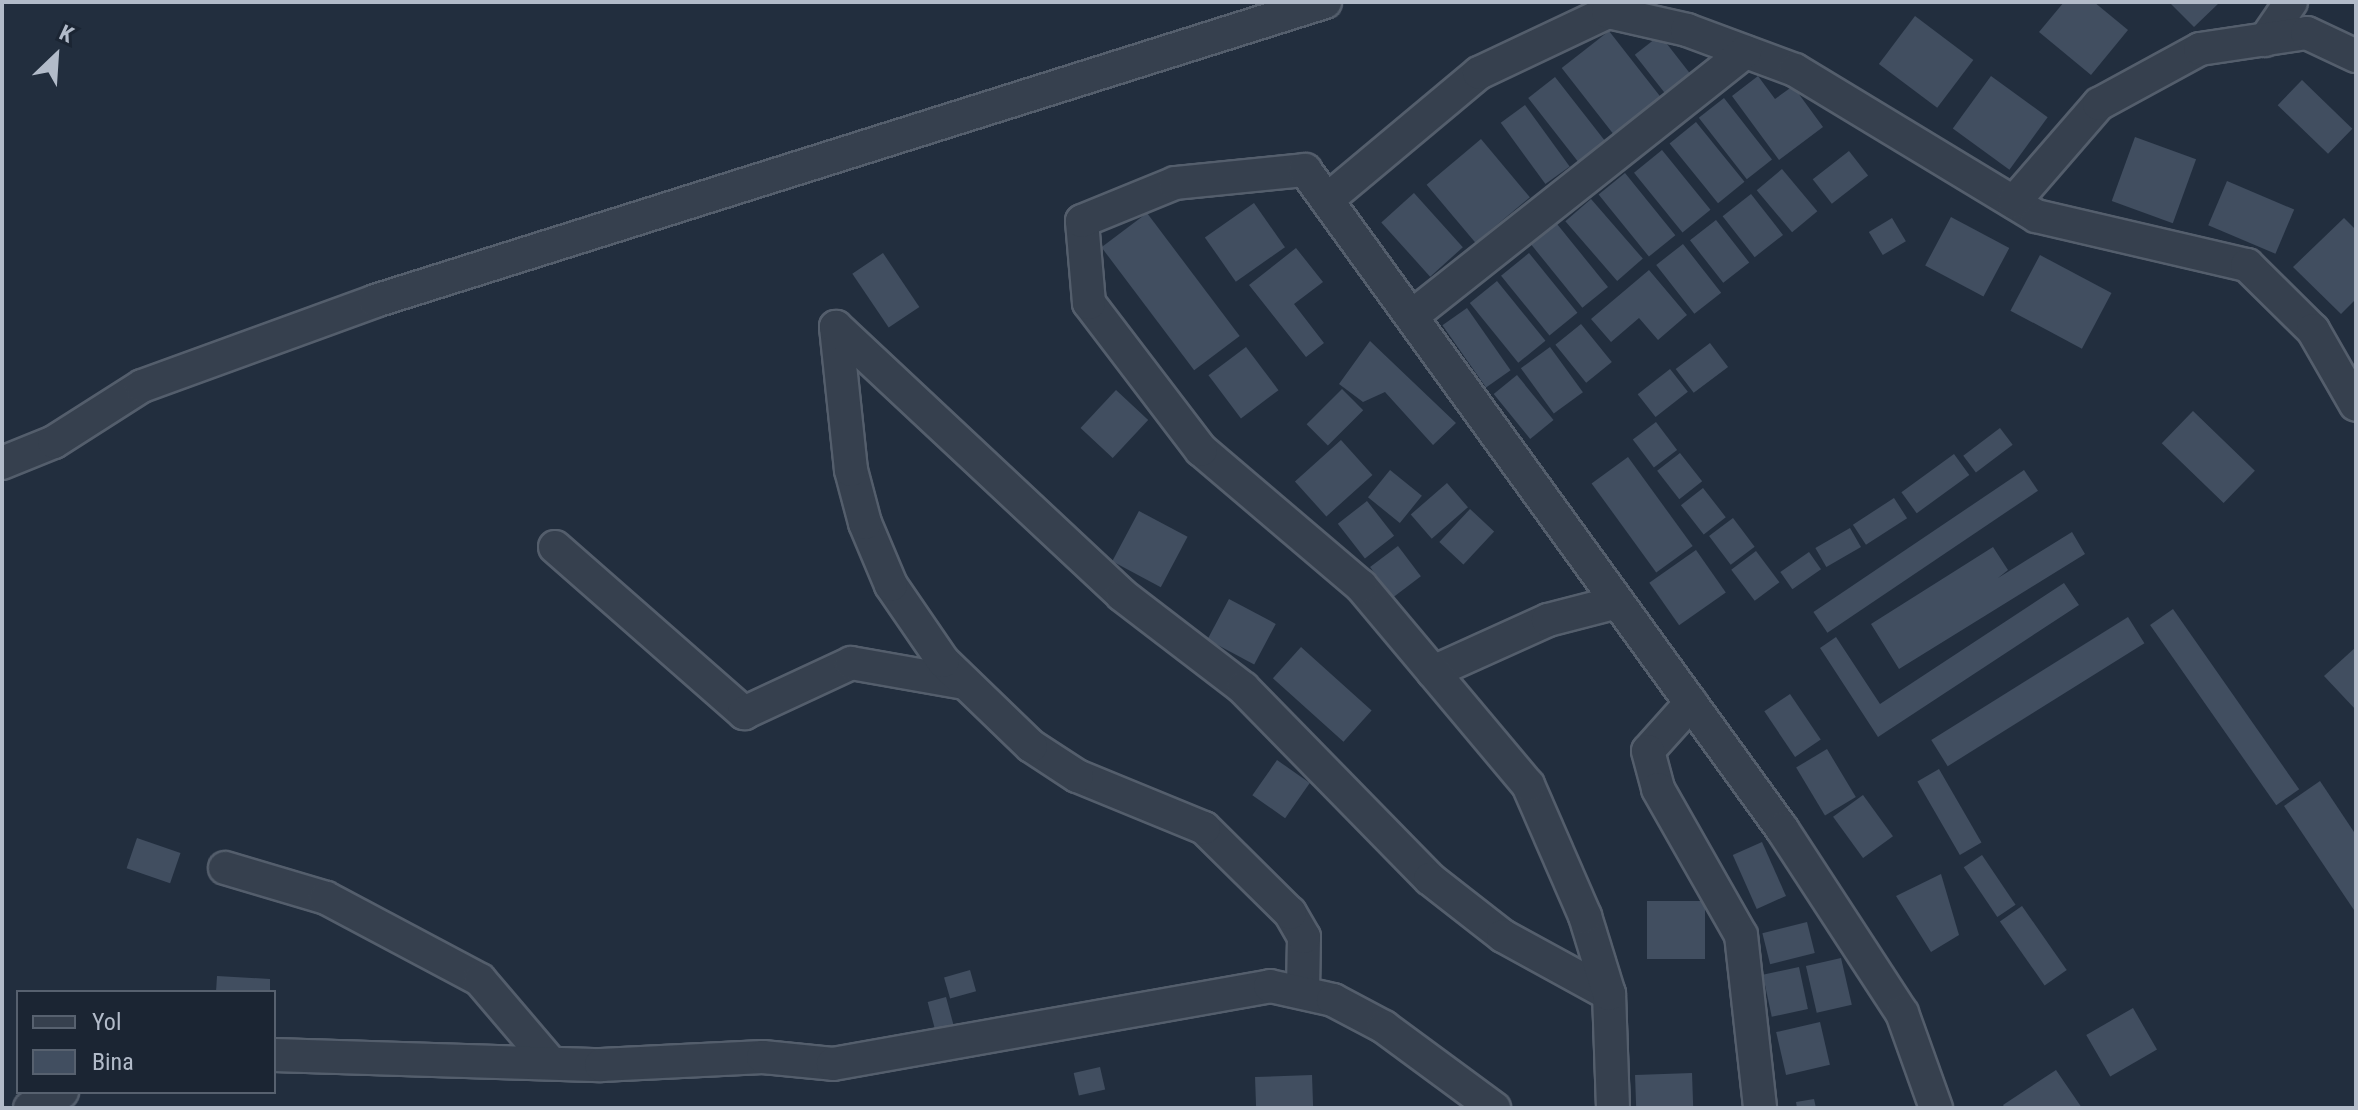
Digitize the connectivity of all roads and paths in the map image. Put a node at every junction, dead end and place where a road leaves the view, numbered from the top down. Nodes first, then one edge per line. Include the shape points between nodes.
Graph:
1 (1325, 2) edge
2 (2291, 2) edge
3 (2265, 40) junction
4 (1745, 52) junction
5 (2356, 56) edge
6 (1327, 200) junction
7 (2014, 202) junction
8 (1412, 316) junction
9 (2356, 405) edge
10 (2, 463) edge
11 (555, 547) dead end
12 (1618, 602) junction
13 (1433, 672) junction
14 (964, 683) junction
15 (1691, 703) junction
16 (225, 868) dead end
17 (1303, 990) junction
18 (1609, 994) junction
19 (276, 1055) edge
20 (549, 1061) junction
21 (58, 1094) edge
22 (30, 1108) edge
23 (1494, 1108) edge
24 (1613, 1108) edge
25 (1760, 1108) edge
26 (1936, 1108) edge

1 - 10 street via 375,301 142,386 54,442
2 - 3 street
3 - 5 street via 2307,33
3 - 7 street via 2200,49 2099,104
4 - 6 street via 1608,12 1479,73
4 - 7 street via 1795,70
4 - 8 street
6 - 8 street
6 - 13 street via 1305,170 1175,183 1082,221 1089,303 1201,450 1361,586
7 - 9 street via 2036,216 2247,265 2313,330
8 - 12 street
11 - 14 street via 744,713 851,663
12 - 13 street via 1548,620
12 - 15 street
13 - 18 street via 1528,785 1585,916
14 - 17 street via 1031,746 1077,776 1204,828 1290,913 1304,937
14 - 18 street via 891,585 865,523 851,470 836,327 1122,595 1243,688 1430,879 1503,936
15 - 25 street via 1648,751 1658,789 1741,935
15 - 26 street via 1902,1013
16 - 20 street via 326,898 480,980
17 - 20 street via 1270,986 1178,1000 998,1039 833,1064 763,1057
17 - 23 street via 1384,1027
18 - 24 street
19 - 20 street
21 - 22 street

